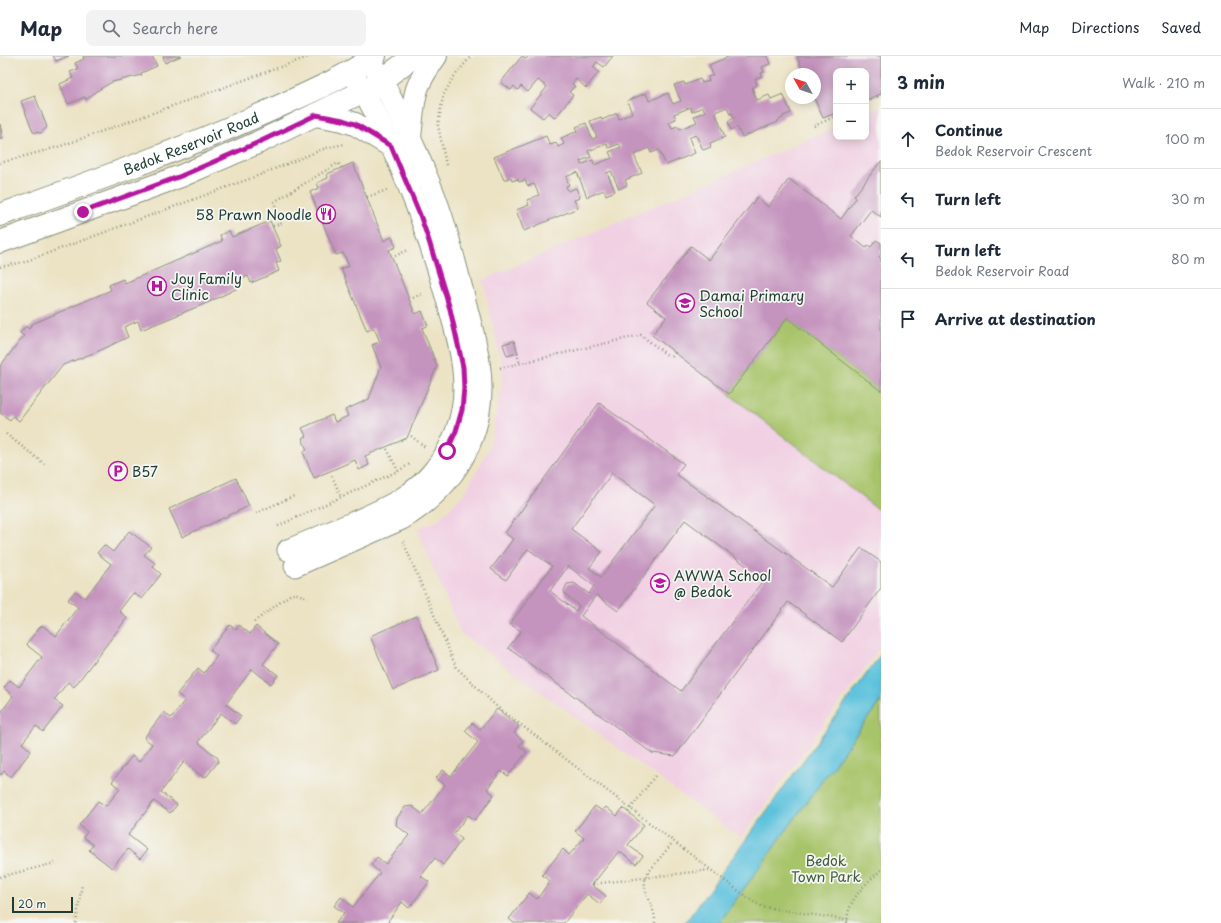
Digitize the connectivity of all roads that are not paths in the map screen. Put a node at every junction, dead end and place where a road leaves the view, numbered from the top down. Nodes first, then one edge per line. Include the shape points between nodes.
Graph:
1 (414, 56) edge
2 (436, 56) edge
3 (373, 58) edge
4 (352, 71) junction
5 (373, 85) junction
6 (316, 115) junction
7 (400, 142) junction
8 (0, 215) edge
9 (0, 242) edge

1 - 5 main road, Bedok Reservoir Road
2 - 7 main road via 417,88 413,109
3 - 4 main road, Bedok Reservoir Road
3 - 5 street
4 - 5 street
4 - 8 main road, Bedok Reservoir Road via 173,152
5 - 6 main road, Bedok Reservoir Road
5 - 7 street
6 - 7 main road via 343,120
6 - 9 main road, Bedok Reservoir Road via 181,176
7 - 7 street via 458,342 464,377 464,399 460,420 453,441 442,461 411,493 292,558 344,545 418,509 449,479 463,458 479,412 481,374 453,254 439,208

